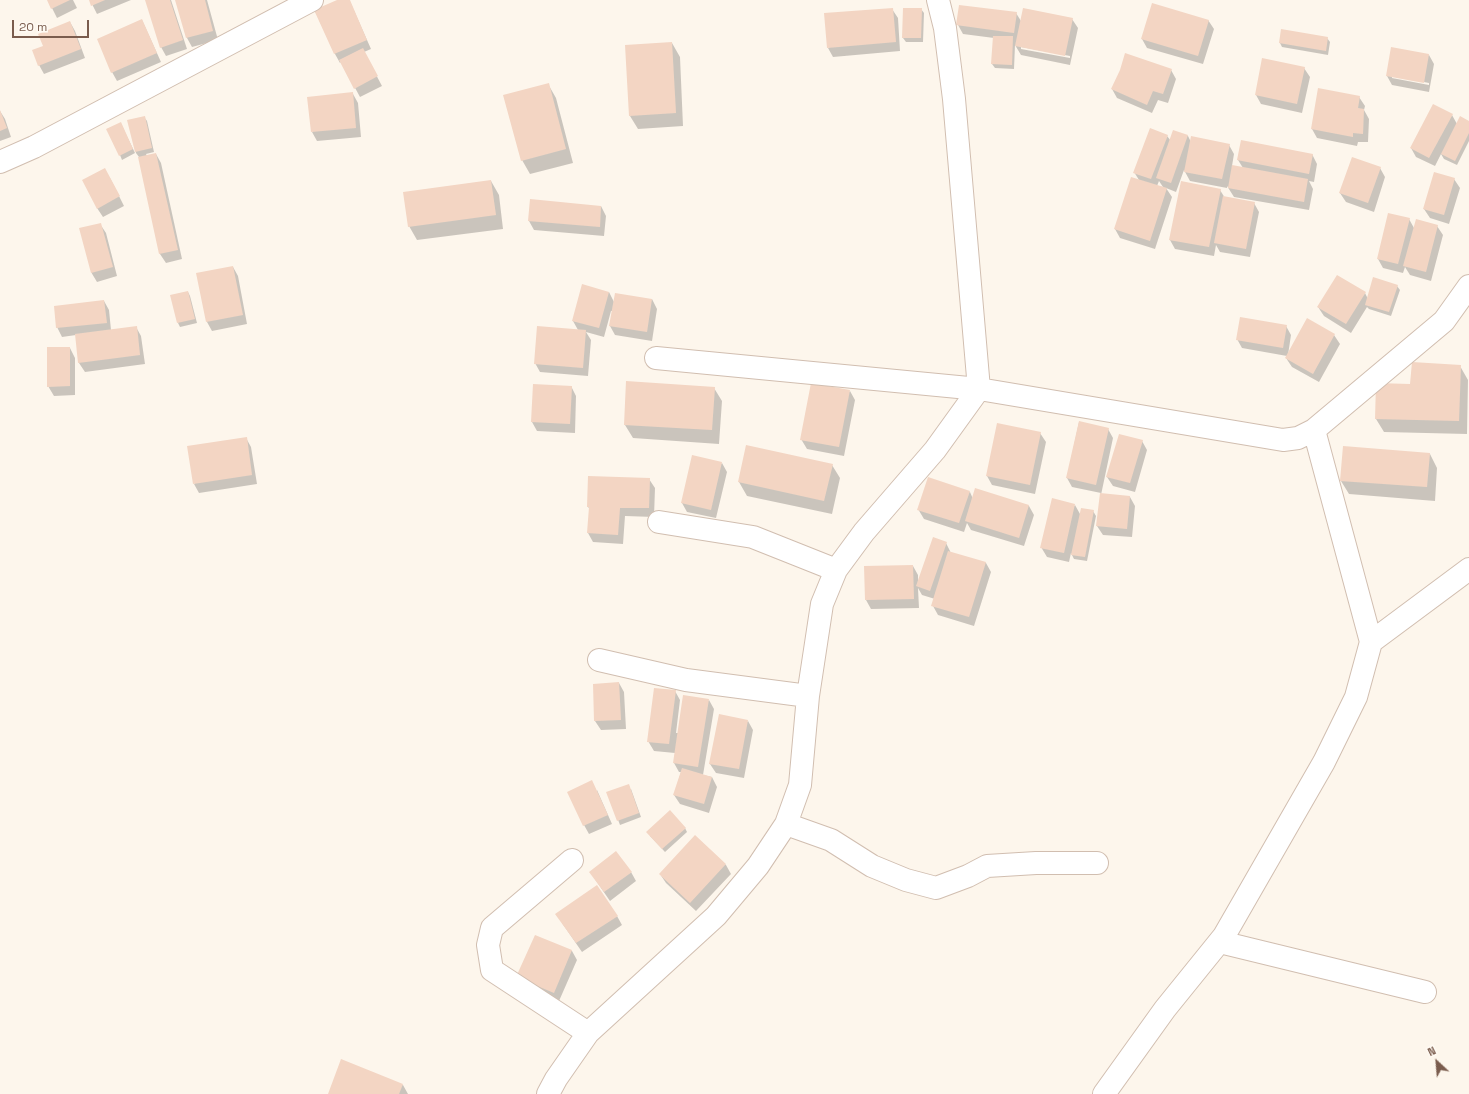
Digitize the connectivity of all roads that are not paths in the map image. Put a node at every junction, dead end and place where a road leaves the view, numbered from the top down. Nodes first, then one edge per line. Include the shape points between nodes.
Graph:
1 (312, 0) edge
2 (938, 0) edge
3 (0, 162) edge
4 (1469, 286) edge
5 (656, 358) dead end
6 (979, 389) junction
7 (1314, 430) junction
8 (660, 522) dead end
9 (1469, 569) edge
10 (836, 570) junction
11 (1371, 642) junction
12 (599, 660) dead end
13 (808, 696) junction
14 (786, 824) junction
15 (572, 860) dead end
16 (1097, 863) dead end
17 (1220, 942) junction
18 (1424, 992) dead end
19 (588, 1033) junction
20 (548, 1094) edge
21 (1104, 1094) edge

1 - 3 street via 34,147
2 - 6 street via 954,99
4 - 7 street via 1444,320
5 - 6 street
6 - 7 street via 1283,440 1298,438
6 - 10 street via 935,450 864,532
7 - 11 street
8 - 10 street via 753,537
9 - 11 street
10 - 13 street via 822,604
11 - 17 street via 1356,697 1324,762
12 - 13 street via 686,680
13 - 14 street via 800,785
14 - 16 street via 831,840 872,866 906,880 936,888 987,866
14 - 19 street via 758,866 716,916
15 - 19 street via 492,928 488,945 492,970
17 - 18 street
17 - 21 street via 1165,1009
19 - 20 street

